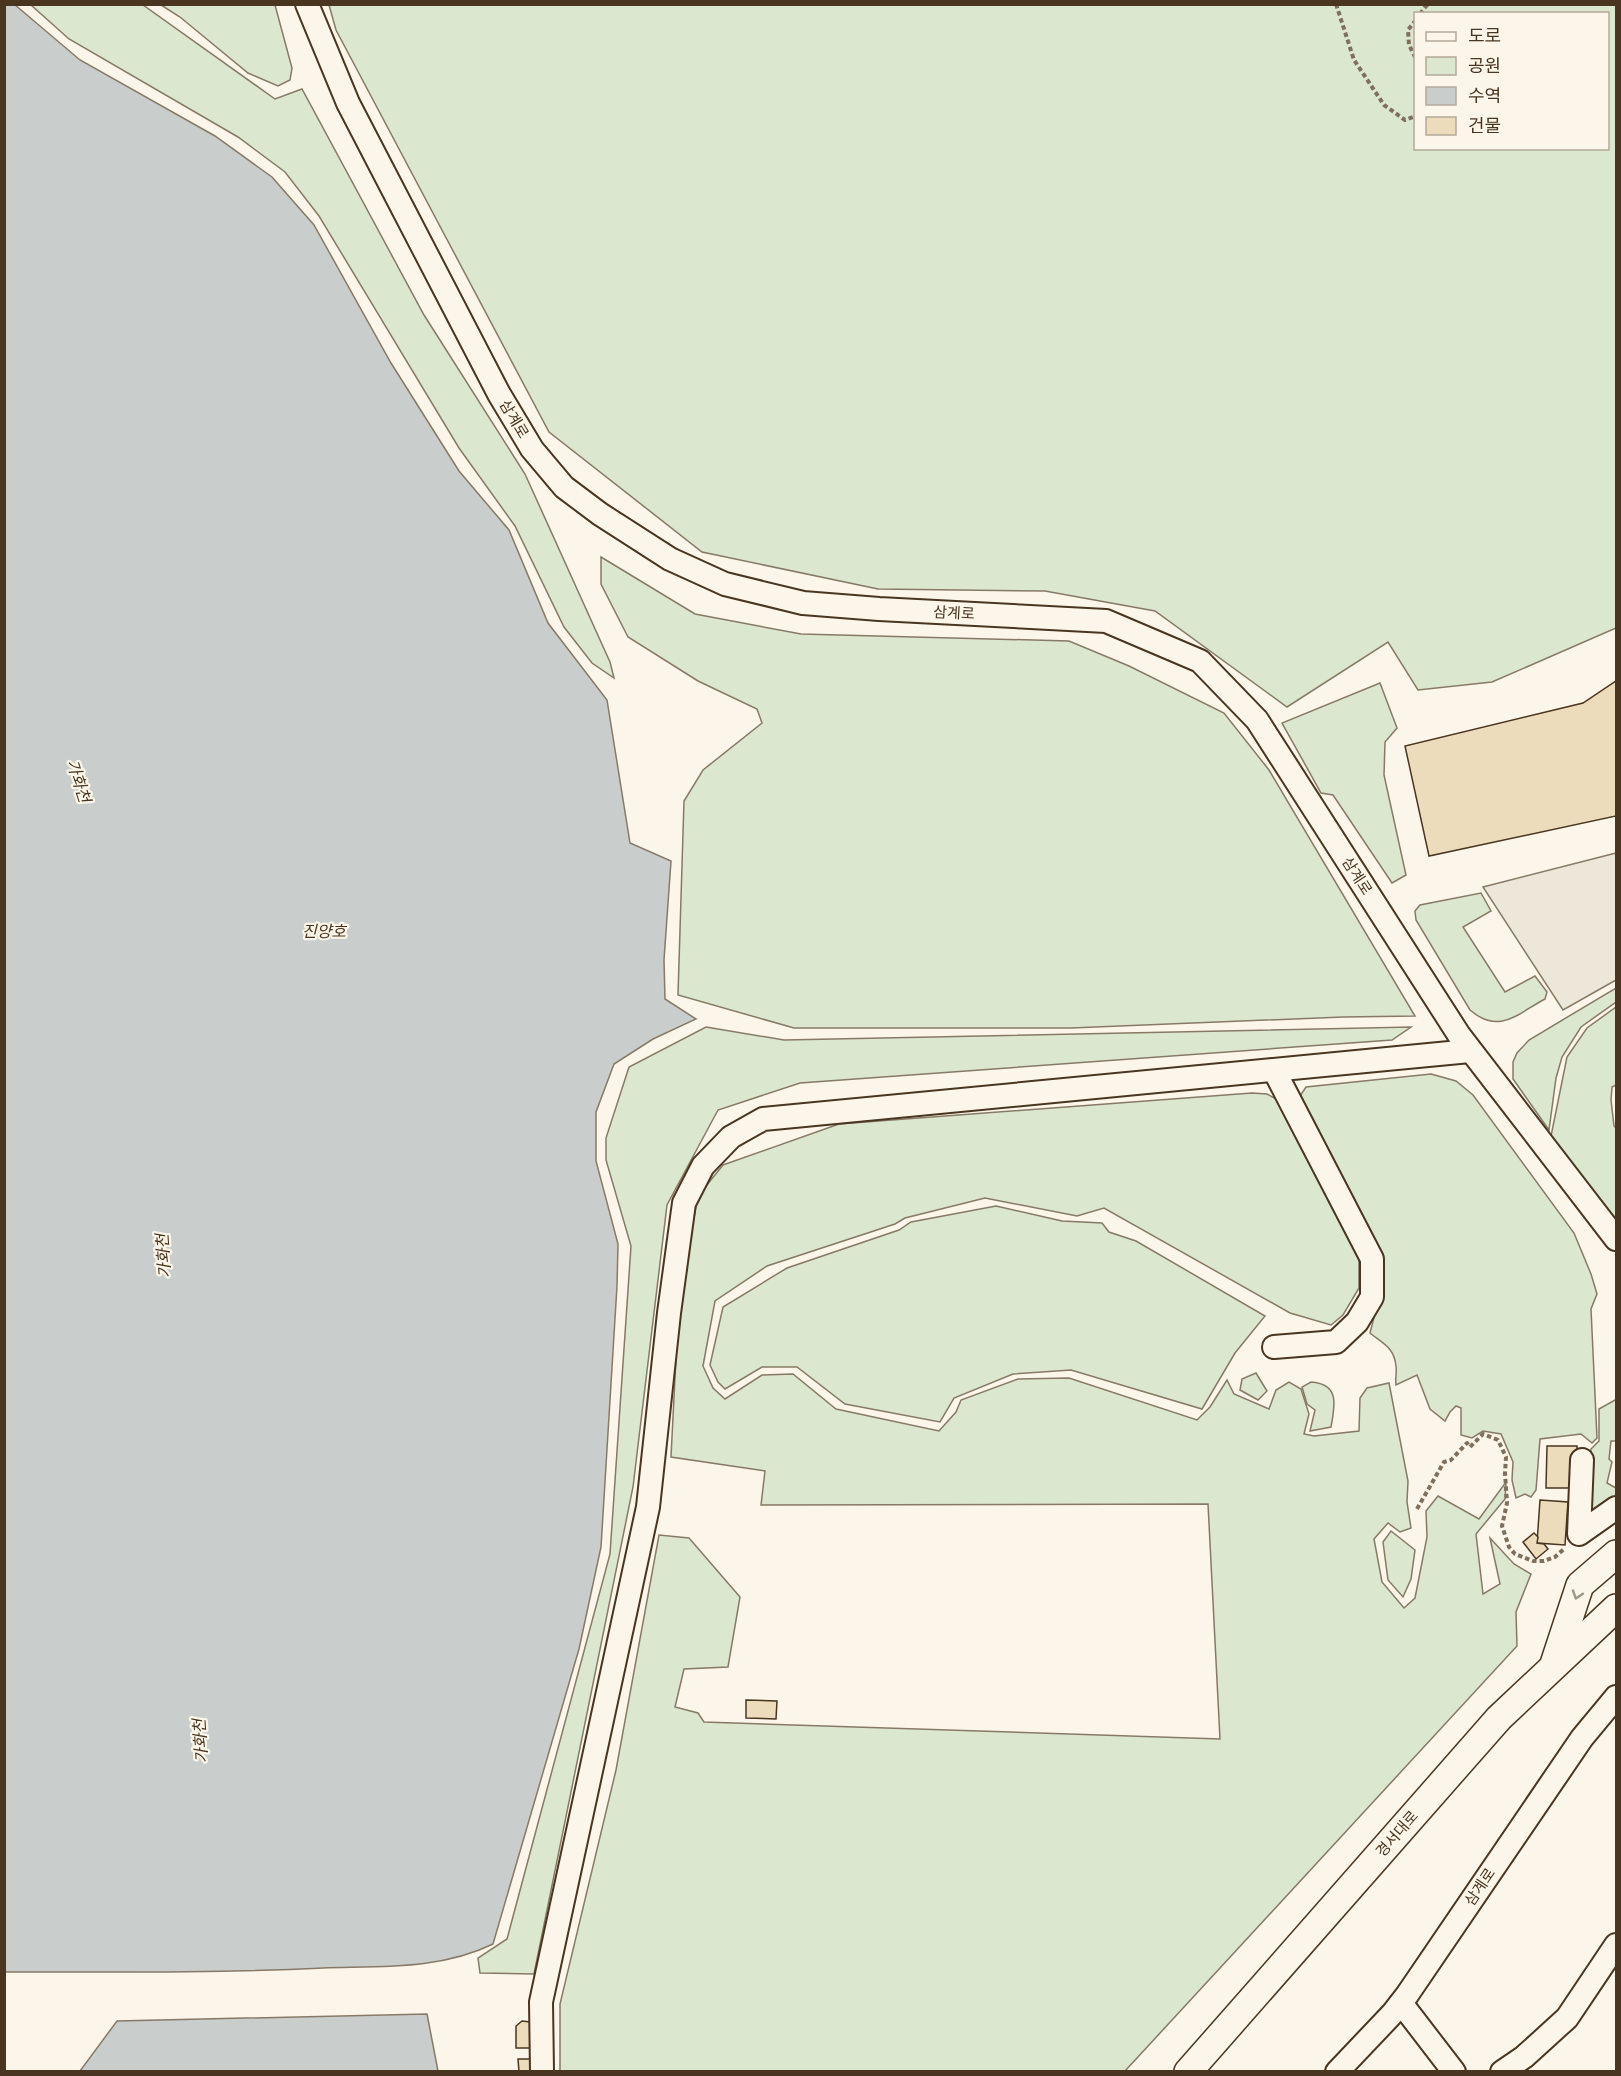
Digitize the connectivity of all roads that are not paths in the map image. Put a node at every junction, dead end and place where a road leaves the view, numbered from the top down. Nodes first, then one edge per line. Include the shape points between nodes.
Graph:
1 (307, 4) edge
2 (1470, 1051) junction
3 (1274, 1070) junction
4 (1617, 1239) edge
5 (1274, 1347) dead end
6 (1582, 1460) dead end
7 (1617, 1508) edge
8 (1617, 1554) edge
9 (1617, 1608) edge
10 (1554, 1665) junction
11 (1617, 1697) edge
12 (1617, 1945) edge
13 (1401, 2003) junction
14 (542, 2072) edge
15 (1188, 2072) edge
16 (1337, 2072) edge
17 (1454, 2072) edge
18 (1502, 2072) edge

1 - 2 street, 삼계로 via 348,103 499,394 532,448 564,487 670,559 726,584 803,603 1106,621 1200,662 1257,720
2 - 3 street
2 - 4 street, 삼계로
3 - 5 street via 1372,1260 1372,1297 1357,1322 1336,1342
3 - 14 street via 763,1119 731,1137 703,1166 684,1203 648,1507 541,2002
6 - 7 street via 1579,1534
8 -> 10 main road via 1580,1585
9 - 10 main road, 경서대로
10 - 15 main road, 경서대로 via 1499,1718
11 - 13 street, 삼계로 via 1582,1738
12 - 18 street via 1567,2018
13 - 16 street, 삼계로
13 - 17 street

